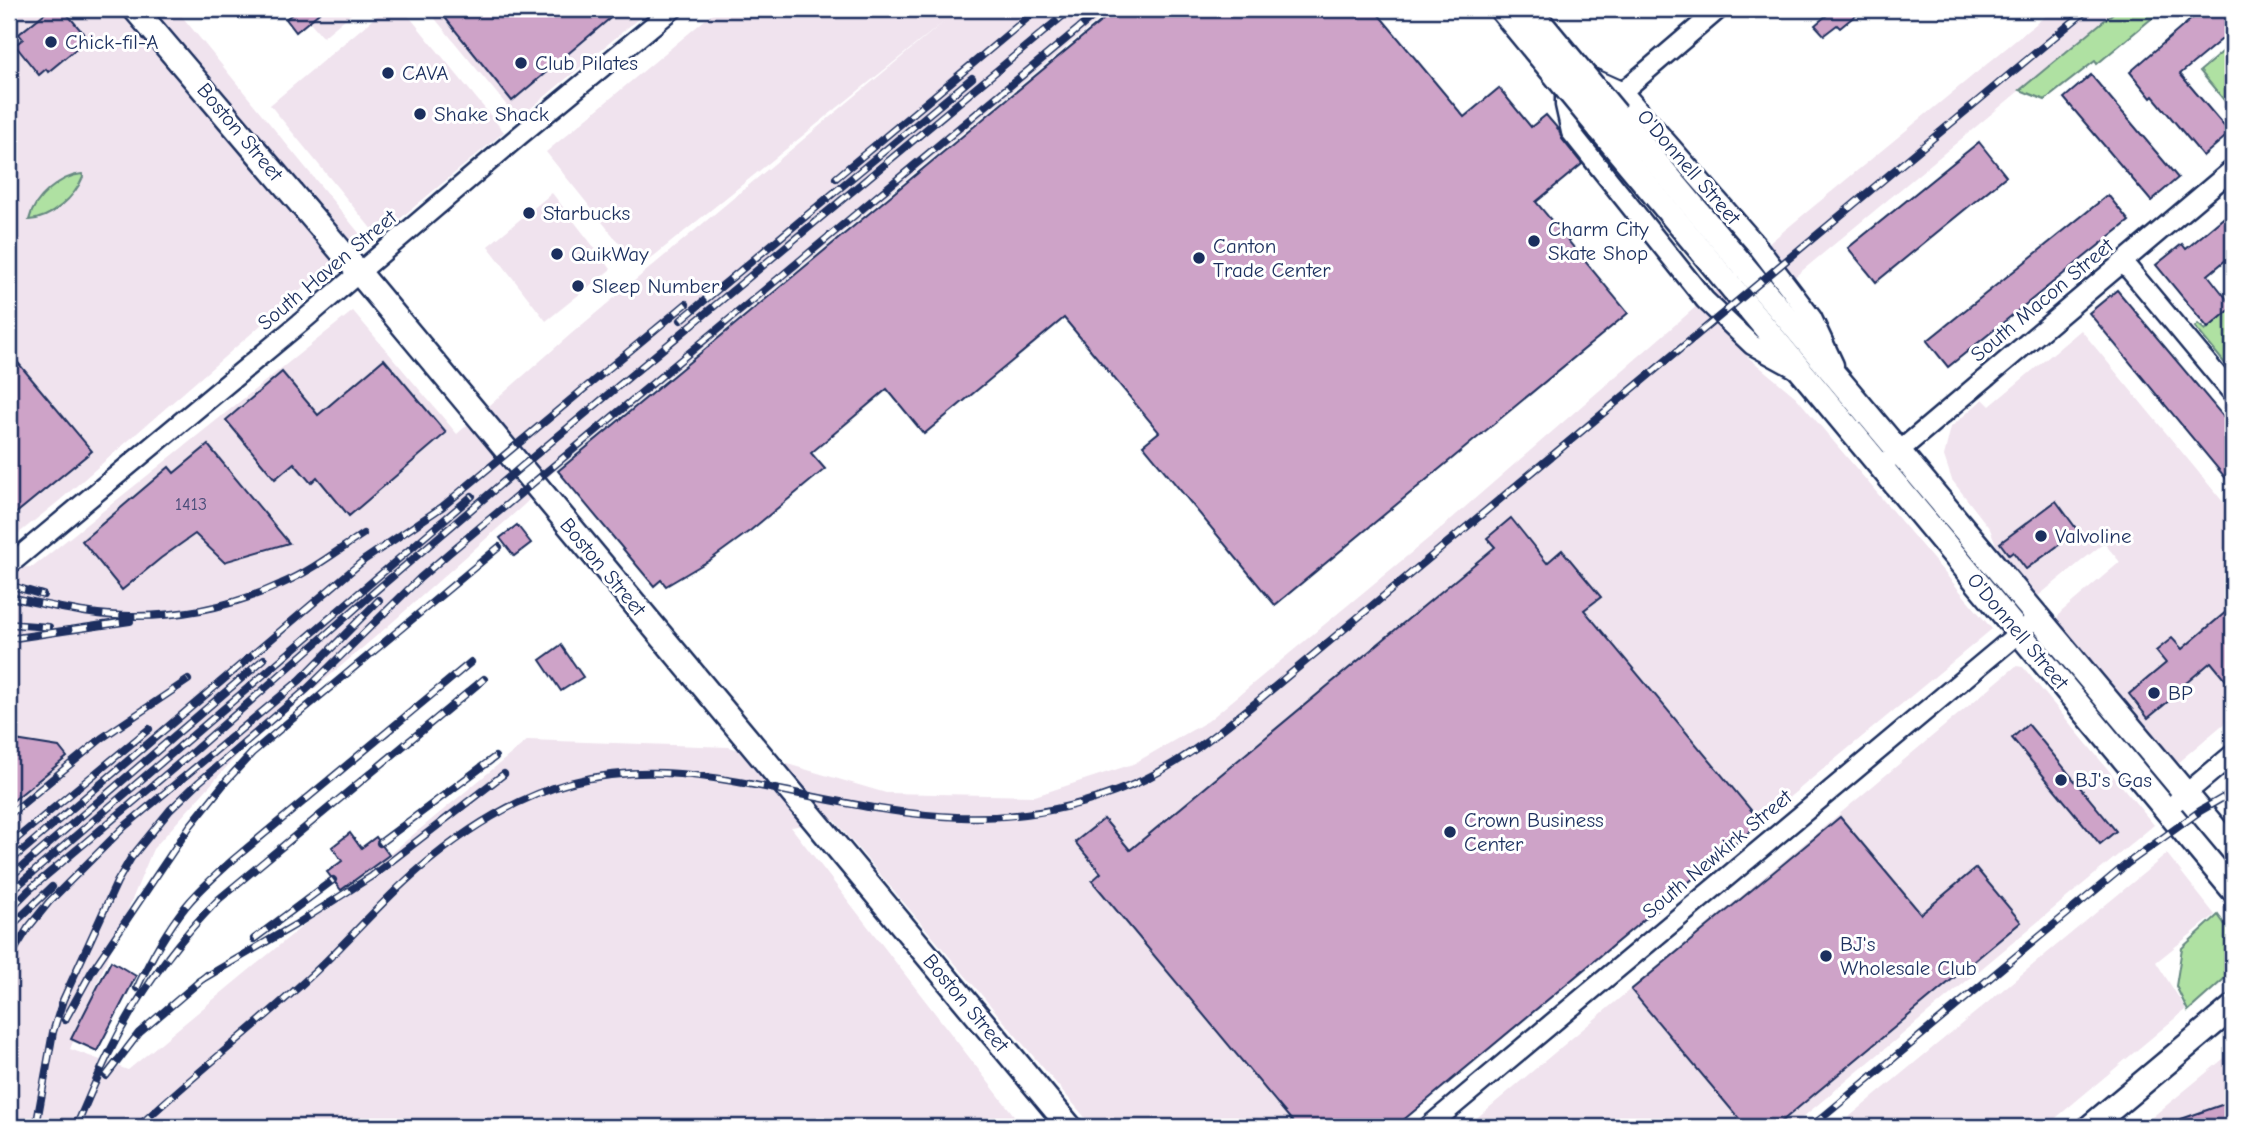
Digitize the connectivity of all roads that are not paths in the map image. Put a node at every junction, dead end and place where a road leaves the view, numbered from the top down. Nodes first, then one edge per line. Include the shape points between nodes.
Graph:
1 (135, 9) edge
2 (673, 9) edge
3 (1501, 9) edge
4 (1517, 9) edge
5 (1529, 9) edge
6 (1708, 12) edge
7 (1556, 57) junction
8 (1613, 111) junction
9 (1571, 132) junction
10 (2233, 169) edge
11 (2123, 262) junction
12 (359, 272) junction
13 (1802, 372) junction
14 (2233, 394) edge
15 (1900, 452) junction
16 (1880, 466) junction
17 (9, 565) edge
18 (2037, 616) junction
19 (2019, 633) junction
20 (2233, 754) edge
21 (2186, 793) junction
22 (2167, 811) junction
23 (2233, 850) edge
24 (2233, 890) edge
25 (2233, 1007) edge
26 (1070, 1127) edge
27 (1428, 1127) edge
28 (2090, 1127) edge

1 - 12 main road, Boston Street
2 - 12 street, South Haven Street
3 - 8 main road, O'Donnell Street, bridge
4 - 7 street, O'Donnell Street
5 - 8 main road, O'Donnell Street, bridge
6 - 8 street
7 - 8 street, O'Donnell Street
7 - 9 street, O'Donnell Street via 1565,77
8 - 9 street
8 - 13 main road, O'Donnell Street
8 - 15 main road, O'Donnell Street
9 - 13 street, O'Donnell Street via 1705,300 1752,345
10 - 11 street, South Macon Street
11 - 14 street
11 - 15 street, South Macon Street
12 - 17 street, South Haven Street
12 - 26 main road, Boston Street
13 - 16 main road, O'Donnell Street
15 - 16 street, South Macon Street
15 - 18 main road, O'Donnell Street
16 - 19 main road, O'Donnell Street
18 - 19 street, South Newkirk Street
18 - 21 main road, O'Donnell Street
19 - 22 main road, O'Donnell Street
19 - 27 street, South Newkirk Street
20 - 21 street
21 - 22 street
21 - 23 main road, O'Donnell Street
22 - 24 main road, O'Donnell Street
25 - 28 main road

